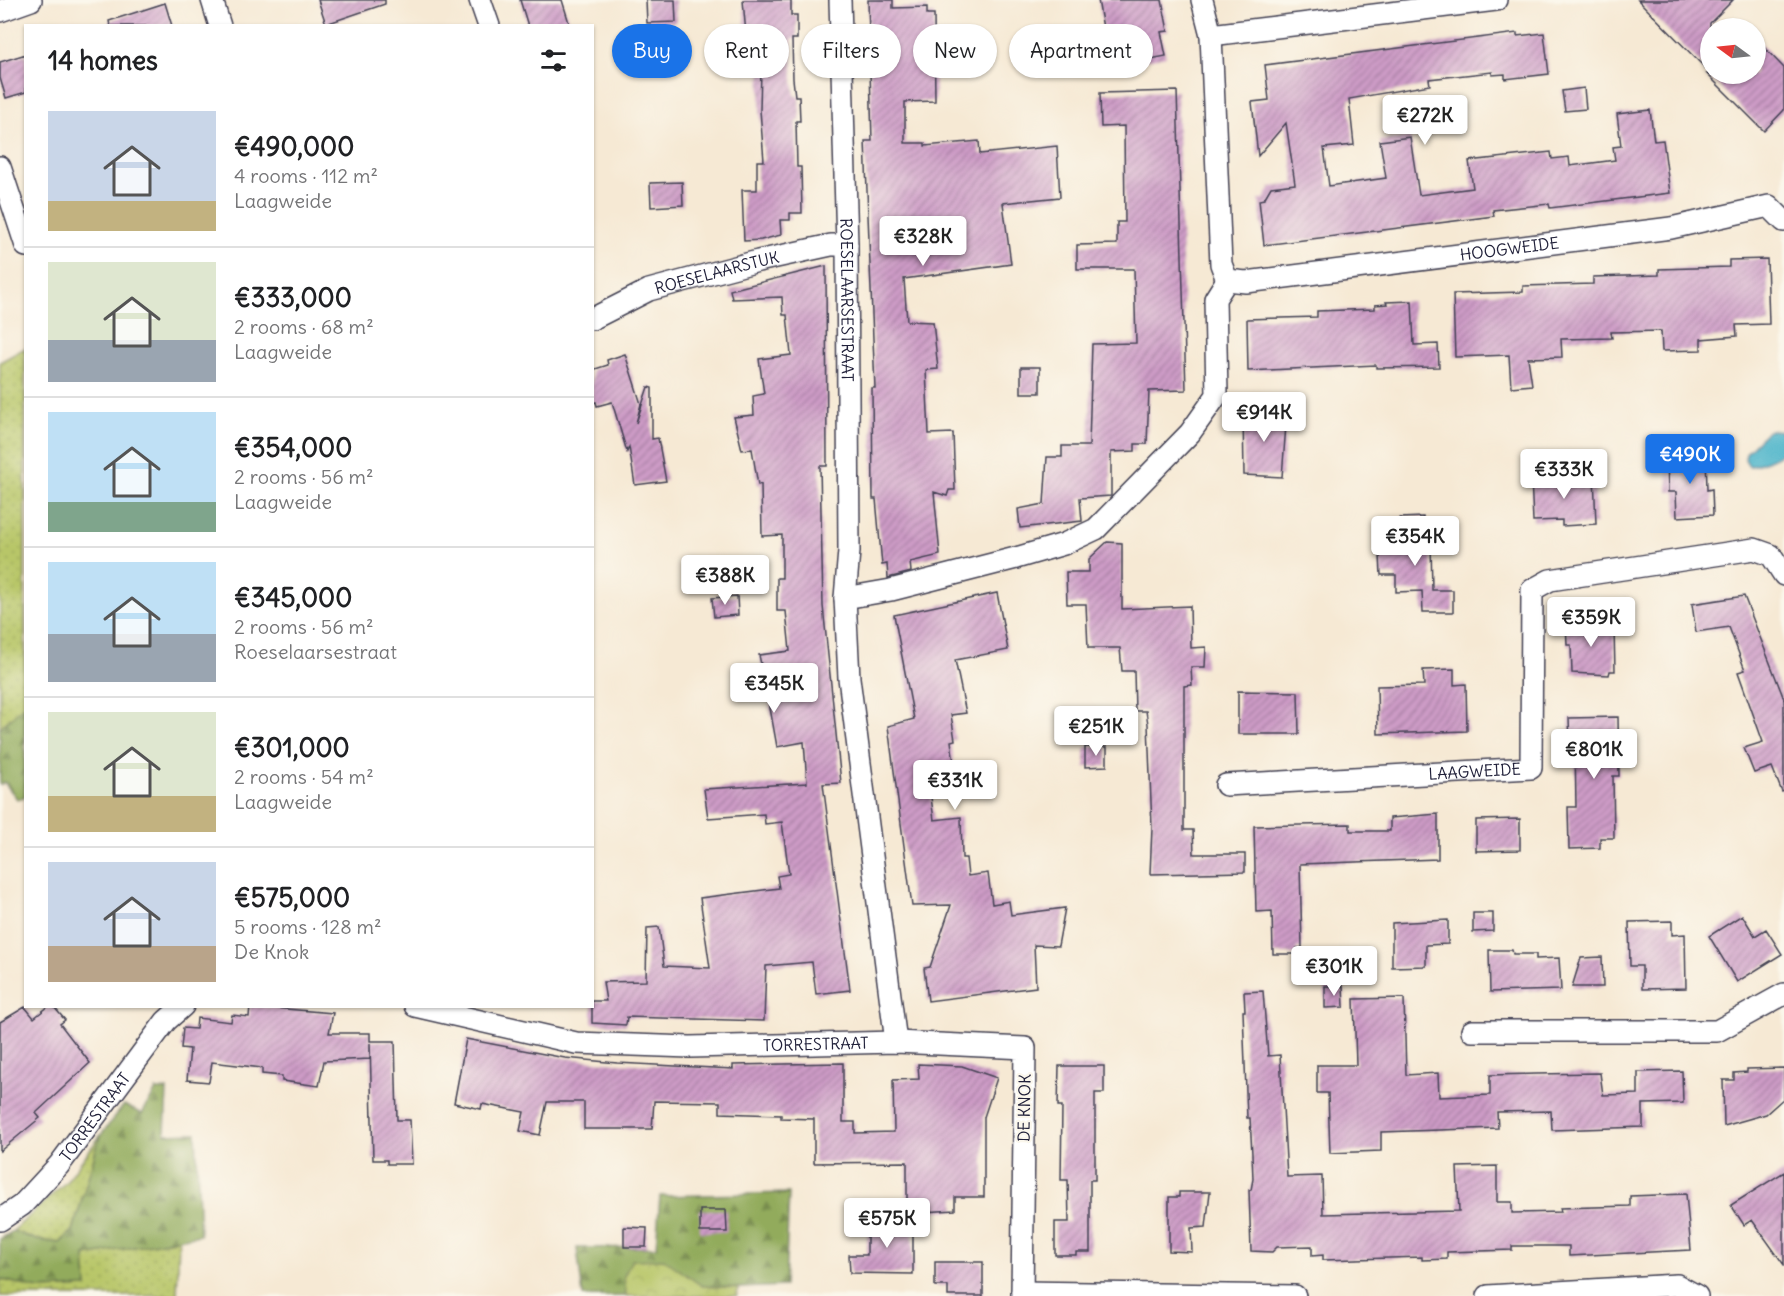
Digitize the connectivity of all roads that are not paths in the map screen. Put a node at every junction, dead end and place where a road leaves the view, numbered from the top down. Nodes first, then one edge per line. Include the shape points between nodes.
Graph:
1 (31, 0) edge
2 (212, 0) edge
3 (480, 0) edge
4 (840, 0) edge
5 (1202, 0) edge
6 (1496, 0) edge
7 (0, 11) edge
8 (219, 24) edge
9 (488, 24) edge
10 (1210, 35) junction
11 (0, 167) edge
12 (1784, 221) edge
13 (24, 240) edge
14 (847, 245) junction
15 (1227, 280) junction
16 (594, 318) edge
17 (1784, 575) edge
18 (845, 598) junction
19 (1226, 785) dead end
20 (1784, 994) edge
21 (181, 1008) edge
22 (424, 1008) edge
23 (1472, 1031) dead end
24 (896, 1042) junction
25 (0, 1220) edge
26 (1022, 1294) edge
27 (1295, 1296) edge
28 (1488, 1296) edge
29 (1697, 1296) edge

1 - 7 street
2 - 8 street
3 - 9 street
4 - 14 street, ROESELAARSESTRAAT
5 - 10 street
6 - 10 street
10 - 15 street via 1221,264
11 - 13 street
12 - 15 street, HOOGWEIDE via 1769,206 1671,228 1246,282
14 - 16 street, ROESELAARSTUK via 768,259 650,290
14 - 18 street, ROESELAARSESTRAAT via 849,550
15 - 18 street via 1215,299 1217,396 1190,433 1096,529 1004,561
17 - 19 street, LAAGWEIDE via 1771,555 1754,549 1550,580 1532,590 1531,768
18 - 24 street, ROESELAARSESTRAAT via 849,678
20 - 23 street via 1717,1031
21 - 25 street, TORRESTRAAT via 166,1021 38,1189
22 - 24 street, TORRESTRAAT via 576,1043 690,1047
24 - 26 street, DE KNOK via 1025,1048
26 - 27 street
28 - 29 street via 1677,1285

